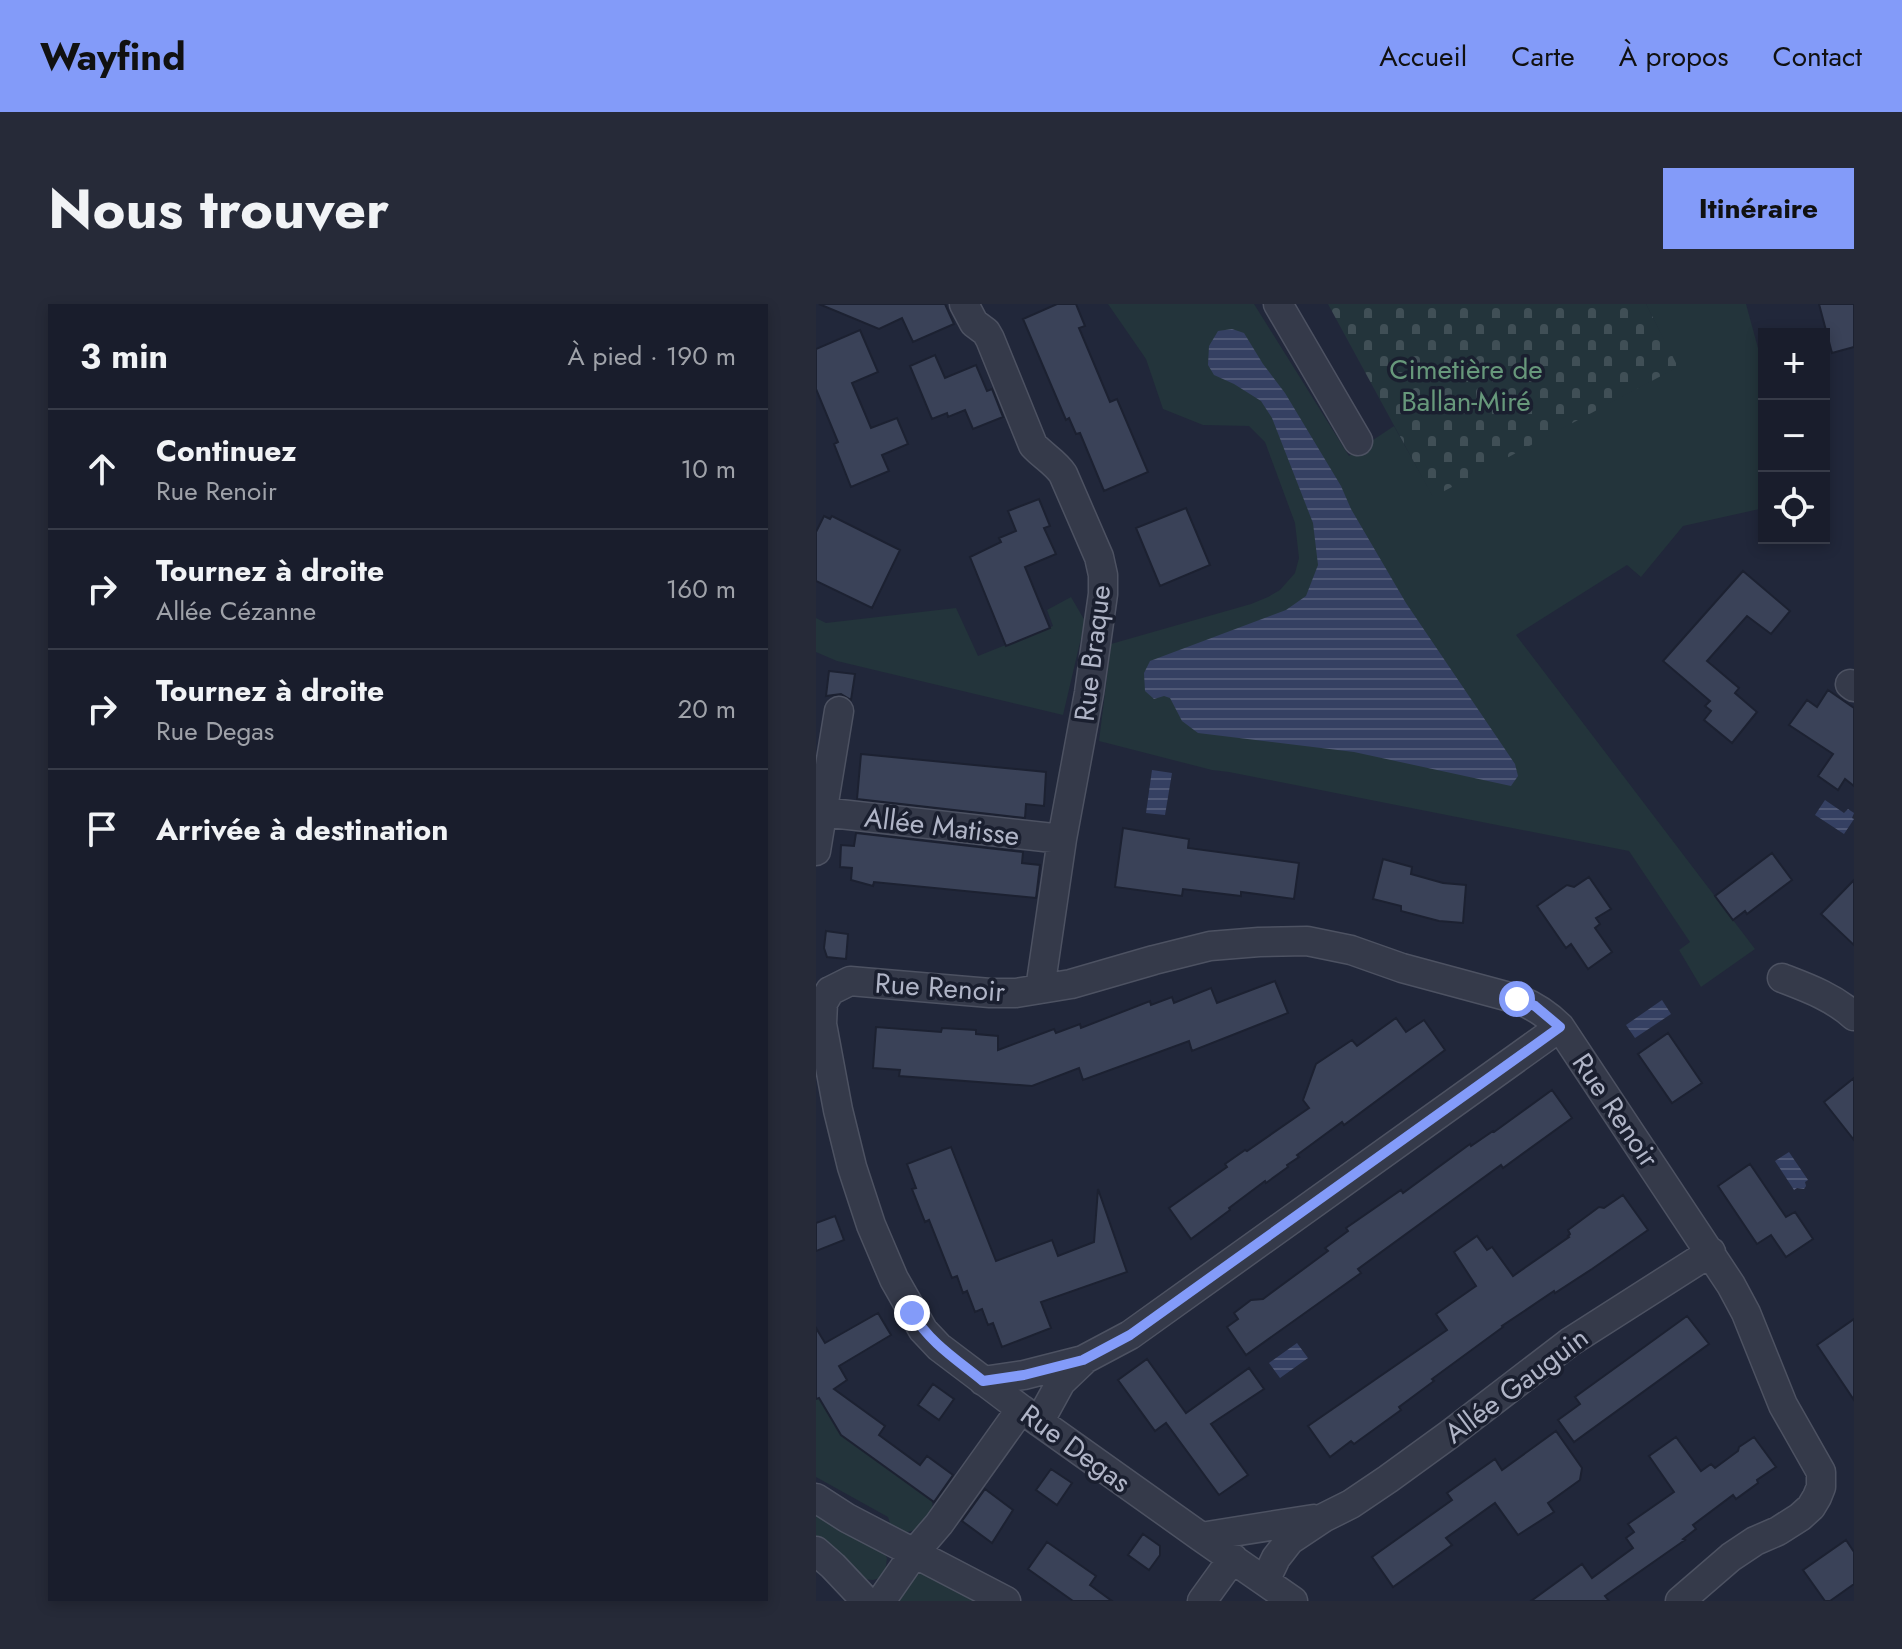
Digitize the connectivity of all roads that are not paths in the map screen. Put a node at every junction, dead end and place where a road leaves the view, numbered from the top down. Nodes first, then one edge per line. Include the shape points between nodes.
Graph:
1 (964, 304) edge
2 (1278, 304) edge
3 (1358, 441) dead end
4 (839, 711) dead end
5 (822, 812) junction
6 (1062, 839) junction
7 (816, 851) edge
8 (1782, 978) dead end
9 (823, 981) edge
10 (1040, 989) junction
11 (1854, 1016) edge
12 (1560, 1027) junction
13 (1711, 1252) junction
14 (1083, 1360) junction
15 (983, 1381) junction
16 (1030, 1415) junction
17 (816, 1498) edge
18 (1323, 1518) junction
19 (1201, 1537) junction
20 (816, 1551) edge
21 (915, 1552) junction
22 (1233, 1558) junction
23 (1265, 1581) junction
24 (866, 1601) edge
25 (881, 1601) edge
26 (1006, 1601) edge
27 (1202, 1601) edge
28 (1293, 1601) edge
29 (1680, 1601) edge

1 - 6 street, Rue Braque via 990,339 1033,445 1063,474 1103,575 1089,693
2 - 3 street
4 - 5 street
5 - 6 street, Allée Matisse
5 - 7 street
6 - 10 street, Rue Braque
8 - 11 street via 1842,1005
9 - 10 street, Rue Renoir via 990,993
9 - 15 street, Rue Degas via 822,1024 838,1110 871,1225 923,1330
10 - 12 street, Rue Renoir via 1210,946 1307,941 1517,999
12 - 13 street, Rue Renoir
12 - 14 street via 1130,1335
13 - 18 street, Allée Gauguin via 1570,1342 1376,1487
13 - 29 street, Rue Renoir via 1746,1313 1783,1405 1816,1459 1821,1487 1800,1517 1731,1557
14 - 15 street
14 - 16 street
15 - 16 street, Rue Degas
16 - 19 street, Rue Degas
16 - 21 street
17 - 21 street
18 - 19 street, Allée Gauguin
18 - 23 street, Allée Gauguin via 1290,1540
19 - 22 street, Rue Degas
20 - 24 street
21 - 25 street
21 - 26 street
22 - 23 street, Rue Degas
22 - 27 street
23 - 28 street, Rue Degas

